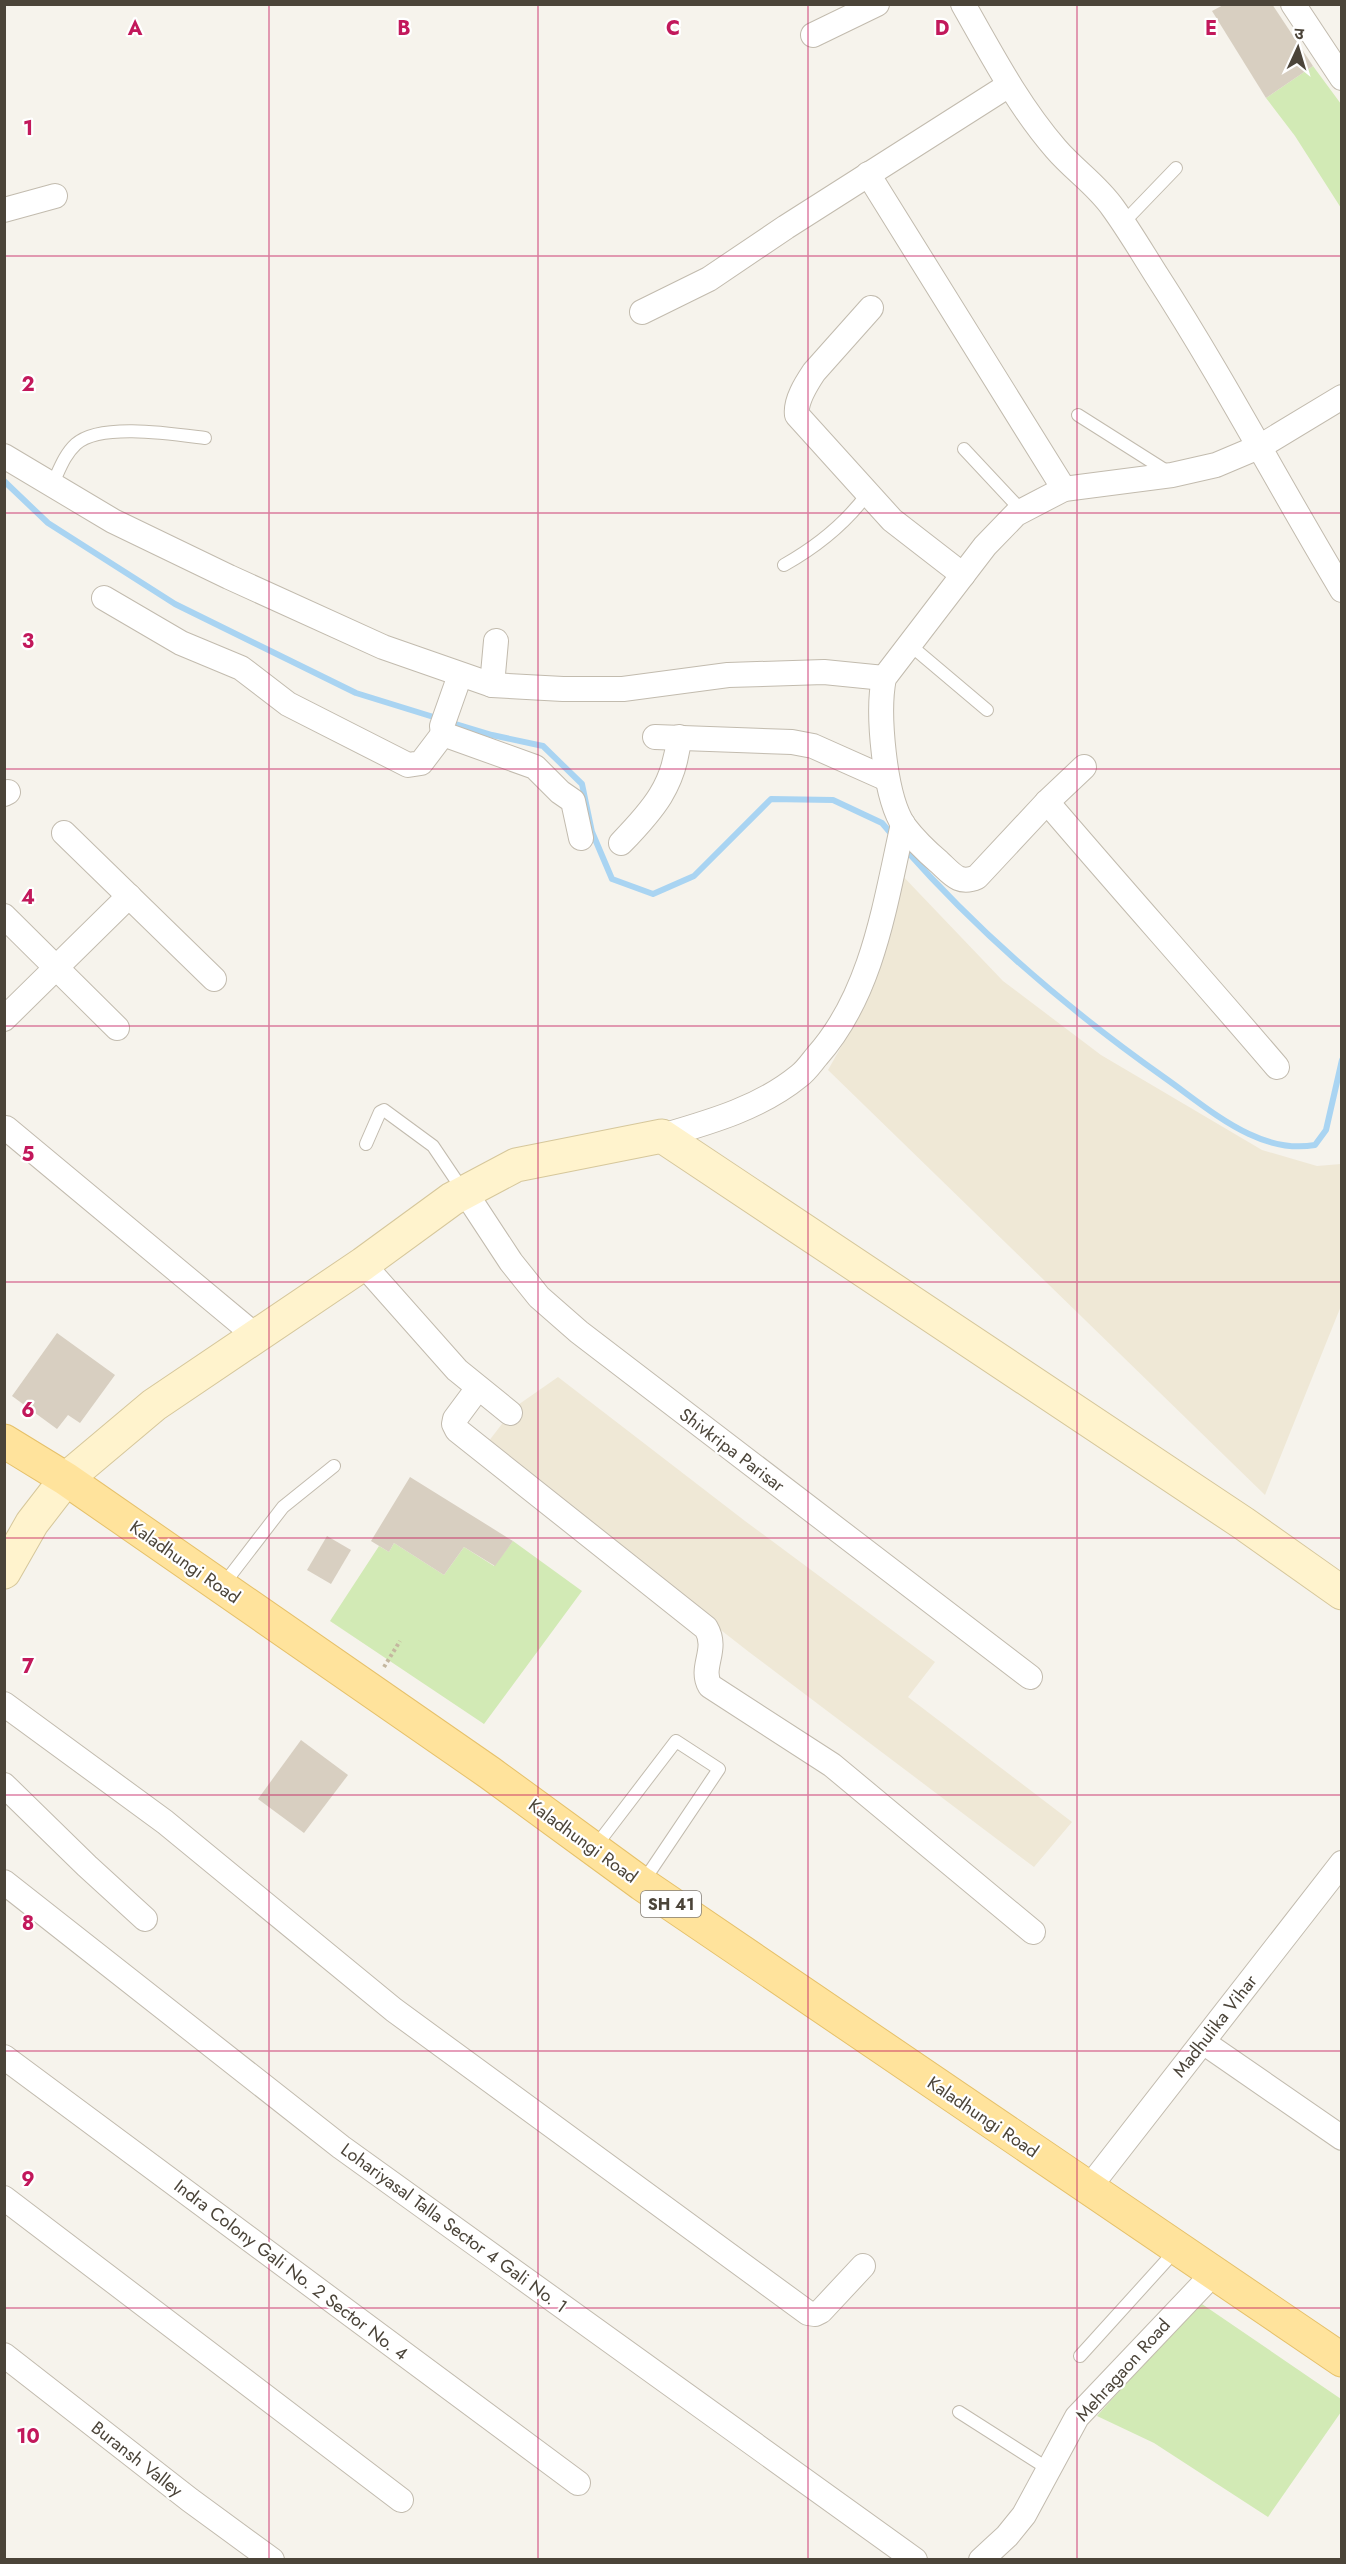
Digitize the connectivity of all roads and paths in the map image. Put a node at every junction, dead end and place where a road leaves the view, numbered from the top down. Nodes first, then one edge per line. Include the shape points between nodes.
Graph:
1 (877, 4) edge
2 (963, 4) edge
3 (1293, 4) edge
4 (813, 35) dead end
5 (1341, 78) edge
6 (1009, 85) junction
7 (1176, 168) dead end
8 (868, 174) junction
9 (55, 196) dead end
10 (4, 210) edge
11 (1123, 223) junction
12 (871, 309) dead end
13 (642, 312) dead end
14 (1339, 404) edge
15 (1078, 415) dead end
16 (205, 438) dead end
17 (1261, 446) junction
18 (964, 449) dead end
19 (4, 456) edge
20 (1172, 475) junction
21 (52, 485) junction
22 (1064, 489) junction
23 (868, 493) junction
24 (1022, 511) junction
25 (784, 565) dead end
26 (963, 575) junction
27 (1341, 590) edge
28 (104, 598) dead end
29 (496, 641) dead end
30 (910, 645) junction
31 (460, 675) junction
32 (884, 678) junction
33 (492, 685) junction
34 (987, 710) dead end
35 (444, 722) junction
36 (655, 736) dead end
37 (679, 737) junction
38 (1084, 767) dead end
39 (887, 779) junction
40 (1047, 802) junction
41 (903, 824) junction
42 (64, 833) dead end
43 (581, 838) dead end
44 (621, 843) dead end
45 (129, 896) junction
46 (4, 916) edge
47 (56, 969) junction
48 (214, 979) dead end
49 (4, 1019) edge
50 (117, 1028) dead end
51 (1276, 1067) dead end
52 (6, 1128) edge
53 (662, 1136) junction
54 (366, 1143) dead end
55 (465, 1192) junction
56 (363, 1264) junction
57 (256, 1336) junction
58 (478, 1388) junction
59 (510, 1413) dead end
60 (4, 1441) edge
61 (334, 1466) dead end
62 (66, 1479) junction
63 (4, 1572) edge
64 (221, 1588) junction
65 (1341, 1593) edge
66 (1030, 1677) dead end
67 (4, 1704) edge
68 (4, 1785) edge
69 (594, 1848) junction
70 (1339, 1872) edge
71 (4, 1882) edge
72 (642, 1884) junction
73 (145, 1919) dead end
74 (1033, 1932) dead end
75 (1203, 2042) junction
76 (4, 2056) edge
77 (1341, 2138) edge
78 (1088, 2189) junction
79 (4, 2198) edge
80 (1177, 2250) junction
81 (863, 2266) dead end
82 (1213, 2274) junction
83 (4, 2355) edge
84 (1080, 2356) dead end
85 (1341, 2360) edge
86 (959, 2412) dead end
87 (1050, 2470) junction
88 (579, 2483) dead end
89 (401, 2500) dead end
90 (272, 2559) edge
91 (915, 2559) edge
92 (981, 2559) edge

1 - 4 street
2 - 6 street
3 - 5 street
6 - 8 street
6 - 11 street via 1058,152 1094,185
7 - 11 lane
8 - 13 street via 709,279
8 - 22 street
9 - 10 street
11 - 17 street
12 - 23 street via 814,372 796,411
14 - 17 street
15 - 20 lane
16 - 21 lane via 151,430 94,436 78,442 68,453
17 - 20 street via 1216,465
17 - 27 street
18 - 24 lane
19 - 21 street
20 - 22 street
21 - 31 street via 113,521 229,578 382,647
22 - 24 street
23 - 25 lane via 810,550
23 - 26 street via 892,520
24 - 26 street via 985,546
26 - 30 street
28 - 35 street via 181,643 241,668 288,704 408,765 421,763
29 - 33 street
30 - 32 street
30 - 34 lane
31 - 33 street
31 - 35 street
32 - 33 street via 824,672 728,675 623,689
32 - 39 street via 881,692
35 - 43 street via 535,767 573,801
36 - 37 street
37 - 39 street via 813,746
37 - 44 street via 671,778 661,798
38 - 40 street
39 - 41 street
40 - 41 street via 977,877 968,881 958,879
40 - 51 street
41 - 53 street via 886,904 856,998 834,1037 800,1076 753,1105
42 - 45 street
45 - 47 street
45 - 48 street
46 - 47 street
47 - 49 street
47 - 50 street
52 - 57 street
53 - 55 street via 516,1165
53 - 65 street via 1243,1523
54 - 55 lane via 384,1110 433,1146
55 - 56 street
55 - 66 street, Shivkripa Parisar via 539,1297 579,1332
56 - 57 street
56 - 58 street via 457,1370
57 - 62 street via 153,1405
58 - 59 street
58 - 74 street via 455,1419 457,1430 706,1628 712,1637 706,1673 710,1686 832,1765
60 - 62 main road, Kaladhungi Road / SH 41
61 - 64 lane via 283,1507
62 - 63 street via 32,1522
62 - 64 main road, Kaladhungi Road / SH 41
64 - 69 main road, Kaladhungi Road / SH 41
67 - 81 street via 165,1822 394,2010 808,2313 821,2311
68 - 73 street
69 - 72 main road, Kaladhungi Road / SH 41
69 - 72 lane via 676,1741 719,1769
70 - 75 street, Madhulika Vihar
71 - 91 street, Lohariyasal Talla Sector 4 Gali No. 1 via 341,2147
72 - 78 main road, Kaladhungi Road / SH 41
75 - 77 street
75 - 78 street, Madhulika Vihar
76 - 88 street, Indra Colony Gali No. 2 Sector No. 4
78 - 80 main road, Kaladhungi Road / SH 41
79 - 89 street
80 - 82 main road, Kaladhungi Road / SH 41
80 - 84 lane
82 - 85 main road, Kaladhungi Road / SH 41
82 - 87 street, Mehragaon Road via 1077,2417
83 - 90 street, Buransh Valley
86 - 87 lane
87 - 92 street, Mehragaon Road via 1024,2515

